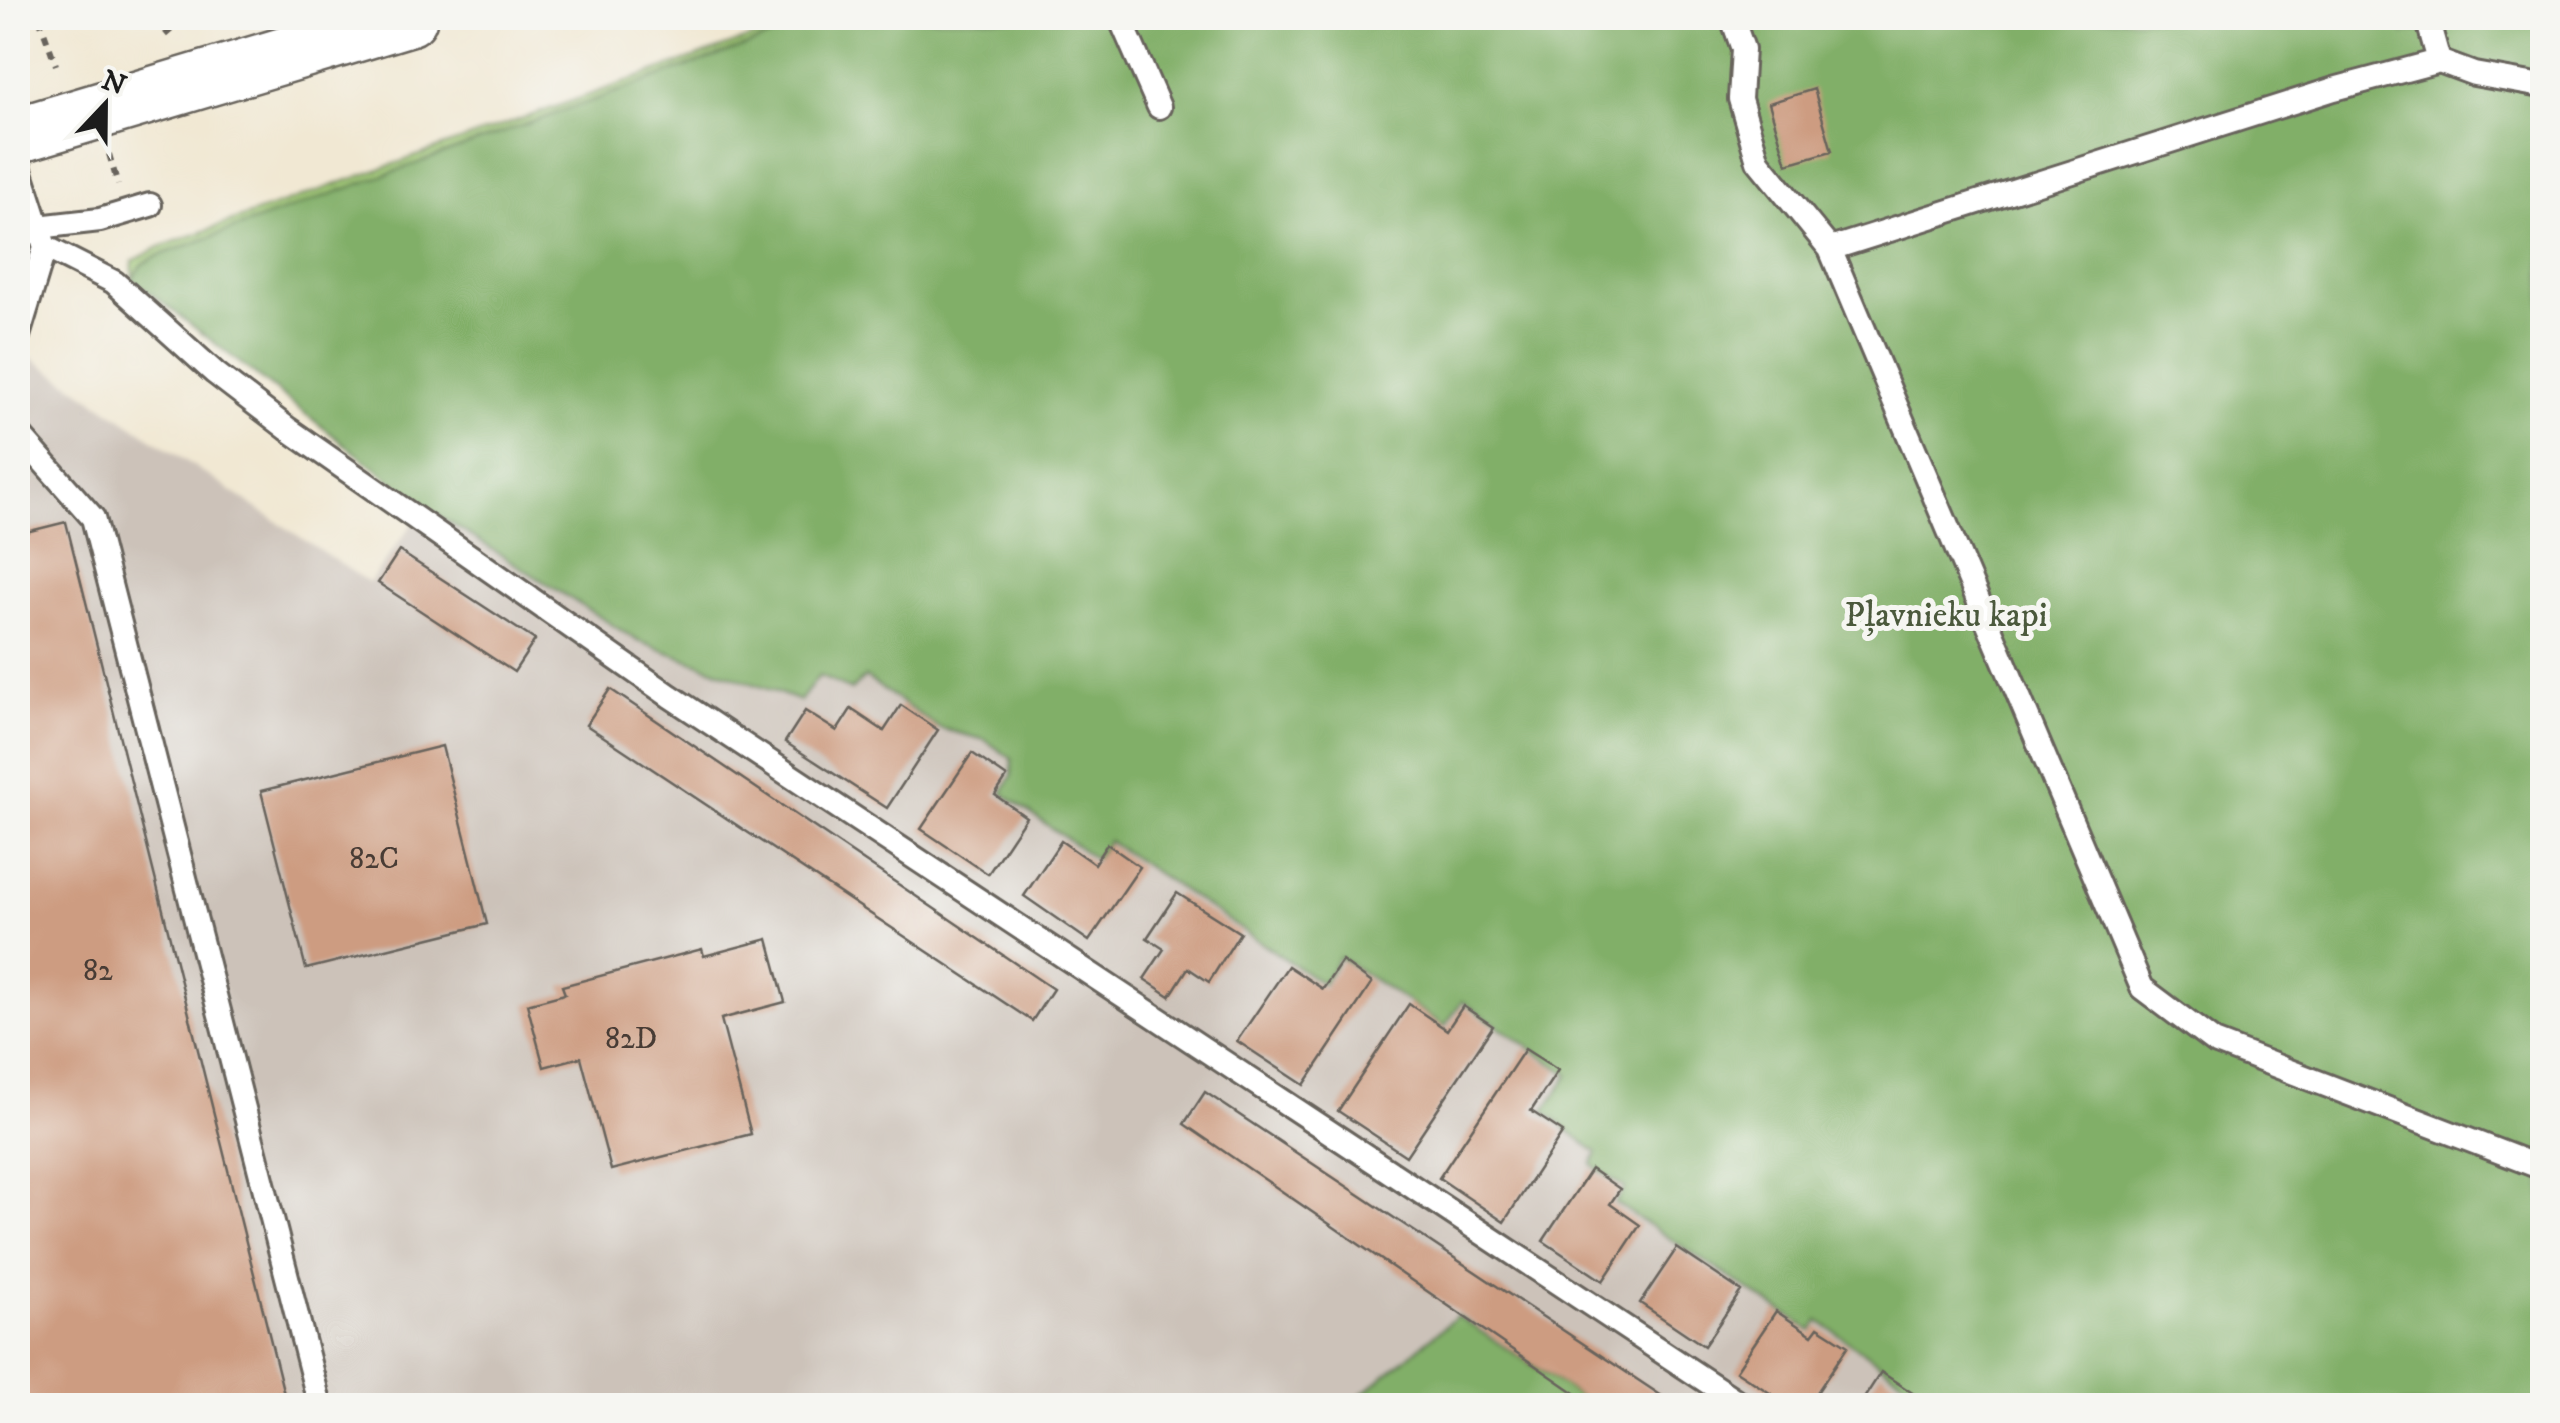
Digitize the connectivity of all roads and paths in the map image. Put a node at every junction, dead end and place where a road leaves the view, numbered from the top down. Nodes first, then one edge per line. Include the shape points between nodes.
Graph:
1 (39, 18) edge
2 (185, 18) edge
3 (409, 18) edge
4 (1120, 18) edge
5 (1732, 18) edge
6 (2426, 18) edge
7 (165, 36) dead end
8 (2439, 61) junction
9 (56, 66) dead end
10 (2542, 86) edge
11 (1159, 108) dead end
12 (18, 135) edge
13 (18, 163) edge
14 (150, 205) dead end
15 (42, 237) junction
16 (1830, 248) junction
17 (18, 336) edge
18 (19, 438) edge
19 (2542, 1168) edge
20 (320, 1406) edge
21 (1744, 1406) edge

1 - 9 path
2 - 7 path
3 - 12 main road
4 - 11 lane
5 - 16 lane via 1743,49 1740,99 1758,161
6 - 8 lane
8 - 10 lane
8 - 16 lane
13 - 15 lane
14 - 15 lane
15 - 17 lane
15 - 21 lane via 114,282 288,428 670,696
16 - 19 lane via 2142,988 2214,1042
18 - 20 lane via 93,518

